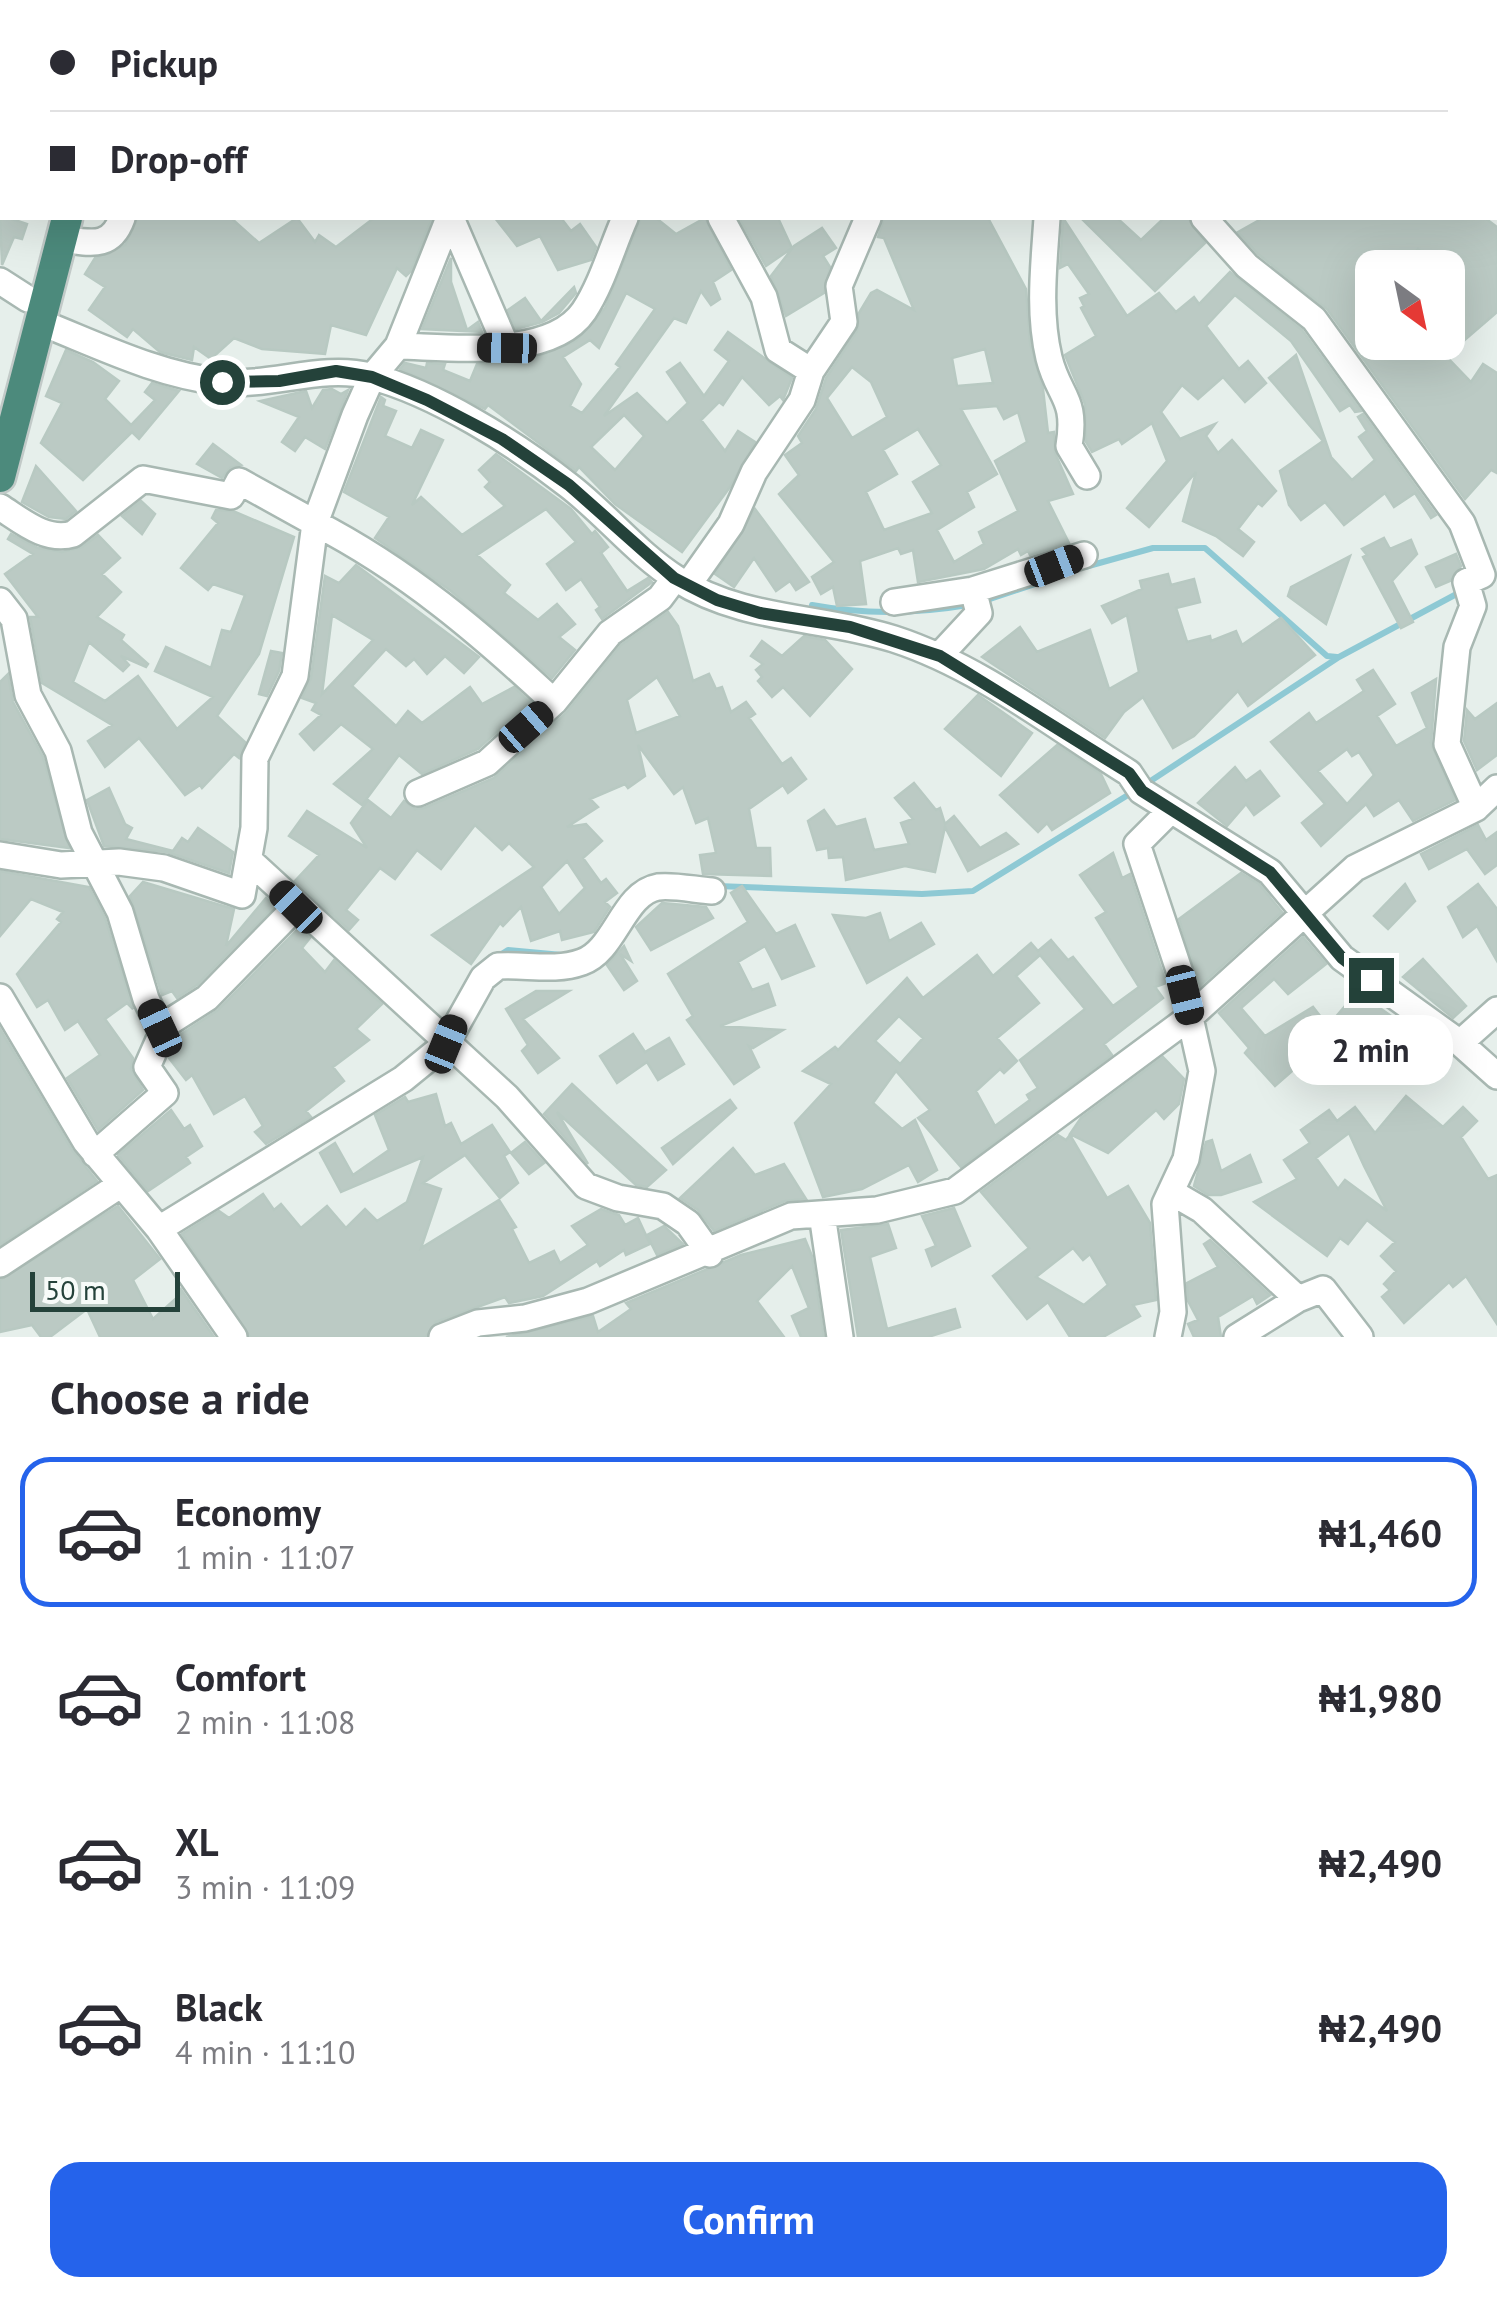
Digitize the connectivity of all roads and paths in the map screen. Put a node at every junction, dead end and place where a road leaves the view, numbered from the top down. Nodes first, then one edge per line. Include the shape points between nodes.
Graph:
1 (121, 220) edge
2 (449, 220) edge
3 (451, 220) edge
4 (624, 220) edge
5 (722, 220) edge
6 (867, 220) edge
7 (1047, 220) edge
8 (1206, 220) edge
9 (58, 225) edge
10 (0, 281) edge
11 (35, 311) junction
12 (398, 346) junction
13 (507, 348) junction
14 (811, 372) junction
15 (372, 377) junction
16 (0, 406) edge
17 (1086, 476) dead end
18 (0, 477) edge
19 (0, 507) edge
20 (315, 524) junction
21 (1084, 555) dead end
22 (681, 581) junction
23 (0, 602) edge
24 (894, 602) dead end
25 (976, 602) junction
26 (940, 656) junction
27 (554, 702) junction
28 (1497, 788) edge
29 (418, 792) dead end
30 (1476, 808) junction
31 (1171, 810) junction
32 (0, 855) edge
33 (250, 861) junction
34 (92, 864) junction
35 (712, 891) dead end
36 (296, 907) junction
37 (1304, 912) junction
38 (0, 996) edge
39 (1497, 1010) edge
40 (1190, 1017) junction
41 (160, 1028) junction
42 (1460, 1043) junction
43 (446, 1044) junction
44 (1497, 1076) edge
45 (95, 1154) junction
46 (120, 1185) junction
47 (1170, 1192) junction
48 (822, 1214) junction
49 (160, 1229) junction
50 (710, 1254) junction
51 (0, 1264) edge
52 (1298, 1300) junction
53 (234, 1337) edge
54 (442, 1337) edge
55 (840, 1337) edge
56 (1168, 1337) edge
57 (1237, 1337) edge
58 (1360, 1337) edge

1 - 9 street via 116,236 104,242
2 - 12 street
3 - 13 street
4 - 13 street via 585,310 553,334
5 - 14 street via 764,297 778,350
6 - 14 street via 839,286 844,322
7 - 17 street via 1043,321 1050,361 1069,398 1069,446
8 - 30 street via 1247,266 1314,320 1462,523 1482,575 1456,647 1447,744
9 - 11 highway
10 - 11 street
11 - 15 street via 161,370 222,382 336,371
11 - 16 highway
11 - 18 highway
12 - 13 street
12 - 15 street
14 - 22 street via 802,400 754,472 731,524
15 - 20 street
15 - 22 street via 502,439 569,485
19 - 20 street via 61,537 144,479 231,496 239,481
20 - 27 street via 376,555 468,621
20 - 33 street via 295,676 256,758
21 - 25 street
22 - 26 street via 760,613 850,627
22 - 27 street via 600,642
23 - 34 street via 14,619 28,694 58,751
24 - 25 street
25 - 26 street
26 - 31 street
27 - 29 street via 487,762
28 - 30 street
30 - 37 street via 1355,868
31 - 37 street via 1270,872
31 - 40 street via 1137,844
32 - 34 street
33 - 34 street via 239,896 164,868
33 - 36 street
34 - 41 street via 120,912
35 - 43 street via 656,887 586,962 554,969 498,966 483,978
36 - 41 street via 207,998
36 - 43 street
37 - 40 street
37 - 42 street via 1342,958
38 - 45 street
39 - 42 street
40 - 47 street via 1202,1072 1186,1159
40 - 48 street via 954,1191 877,1210
41 - 45 street via 148,1068 164,1093
42 - 44 street
43 - 49 street
43 - 50 street via 506,1097 586,1186 664,1206
45 - 46 street
46 - 49 street
46 - 51 street
47 - 52 street via 1202,1210
47 - 56 street via 1164,1204 1173,1312
48 - 50 street via 791,1216
48 - 55 street
49 - 53 street
50 - 54 street via 588,1302
52 - 57 street
52 - 58 street via 1323,1289

